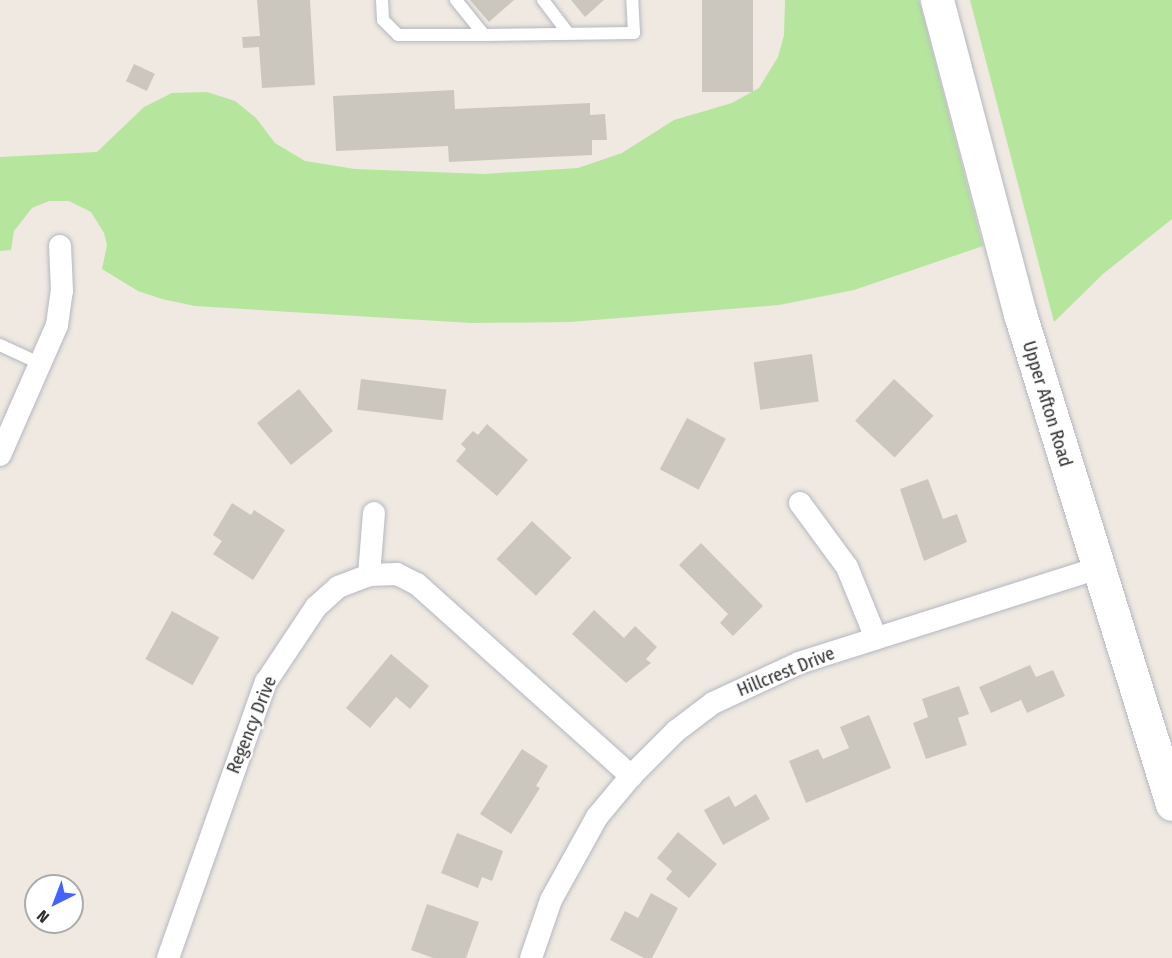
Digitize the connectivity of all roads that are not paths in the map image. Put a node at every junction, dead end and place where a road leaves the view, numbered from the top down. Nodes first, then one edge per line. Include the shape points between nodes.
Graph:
1 (382, 0) edge
2 (456, 0) edge
3 (543, 0) edge
4 (632, 0) edge
5 (938, 0) edge
6 (568, 33) junction
7 (484, 35) junction
8 (60, 246) dead end
9 (0, 345) edge
10 (43, 365) junction
11 (0, 455) edge
12 (800, 503) dead end
13 (374, 513) dead end
14 (1096, 569) junction
15 (369, 575) junction
16 (876, 638) junction
17 (631, 776) junction
18 (1172, 804) edge
19 (168, 958) edge
20 (531, 958) edge

1 - 7 lane via 383,20 398,35
2 - 7 lane
3 - 6 lane
4 - 6 lane via 634,33
5 - 14 street, Upper Afton Road via 1020,314
6 - 7 lane
8 - 10 street via 62,291 57,325
9 - 10 lane
10 - 11 street
12 - 16 street via 847,567
13 - 15 street
14 - 16 street, Hillcrest Drive
14 - 18 street, Upper Afton Road
15 - 17 street, Regency Drive via 396,574 417,584
15 - 19 street, Regency Drive via 338,588 316,607 266,682
16 - 17 street, Hillcrest Drive via 760,678 713,703 676,731
17 - 20 street, Hillcrest Drive via 574,855 551,900

